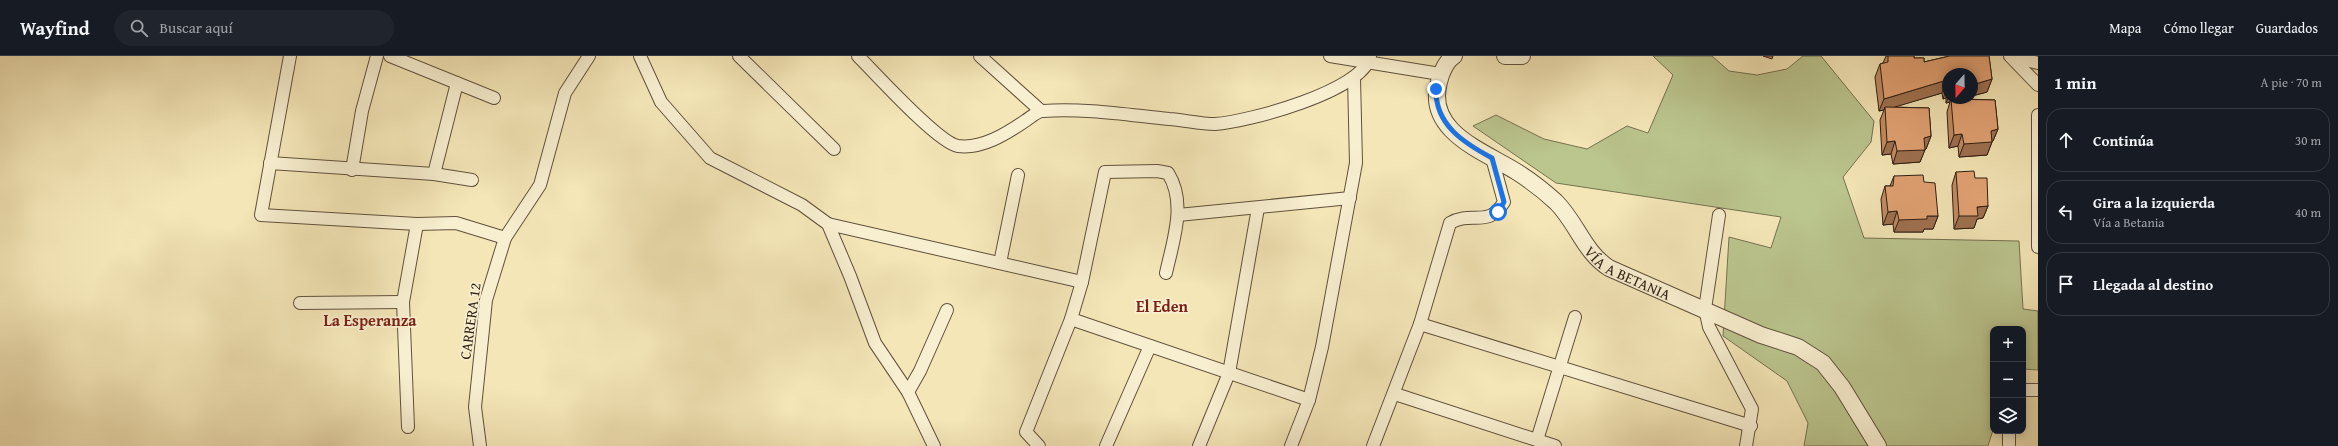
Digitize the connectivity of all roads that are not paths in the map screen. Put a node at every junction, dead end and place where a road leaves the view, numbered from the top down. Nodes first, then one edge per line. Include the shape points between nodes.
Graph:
1 (290, 56) edge
2 (377, 56) edge
3 (390, 56) edge
4 (589, 56) edge
5 (640, 56) edge
6 (739, 56) edge
7 (858, 56) edge
8 (980, 56) edge
9 (1330, 56) edge
10 (1454, 56) edge
11 (1505, 56) edge
12 (1522, 56) edge
13 (2011, 56) edge
14 (1369, 59) edge
15 (2038, 62) edge
16 (1440, 74) junction
17 (1354, 78) junction
18 (457, 82) junction
19 (2038, 85) edge
20 (494, 98) dead end
21 (1041, 111) junction
22 (2038, 115) edge
23 (834, 148) dead end
24 (1492, 158) junction
25 (270, 163) junction
26 (352, 170) junction
27 (434, 174) junction
28 (1018, 175) dead end
29 (472, 180) dead end
30 (1350, 198) junction
31 (1258, 208) junction
32 (1719, 214) dead end
33 (1178, 215) junction
34 (417, 224) junction
35 (828, 224) junction
36 (505, 238) junction
37 (2038, 247) edge
38 (1000, 263) junction
39 (1166, 273) dead end
40 (1082, 282) junction
41 (403, 302) junction
42 (300, 303) dead end
43 (1705, 309) junction
44 (947, 310) dead end
45 (1575, 317) dead end
46 (1071, 319) junction
47 (1420, 324) junction
48 (1150, 346) junction
49 (1559, 368) junction
50 (1229, 373) junction
51 (2026, 390) edge
52 (2038, 390) edge
53 (908, 392) junction
54 (1395, 394) junction
55 (1309, 400) junction
56 (1751, 426) junction
57 (408, 427) dead end
58 (2009, 434) edge
59 (1537, 440) junction
60 (480, 446) edge
61 (934, 446) edge
62 (1039, 446) edge
63 (1106, 446) edge
64 (1199, 446) edge
65 (1292, 446) edge
66 (1373, 446) edge
67 (1555, 446) edge
68 (1746, 446) edge
69 (1878, 446) edge
70 (2009, 446) edge

1 - 25 street
2 - 26 street via 362,111
3 - 18 street
4 - 36 street, CARRERA 12 via 565,93 540,185
5 - 35 street via 661,102 710,158 802,205
6 - 23 street
7 - 21 street via 940,136 957,146 979,146 1012,130
8 - 21 street
9 - 14 street
10 - 16 street, VÍA A BETANIA
11 - 12 street
13 - 15 street
13 - 19 street
14 - 16 street
14 - 17 street
16 - 24 street, VÍA A BETANIA via 1436,97 1439,110 1450,130 1468,146
17 - 21 street via 1330,92 1280,110 1214,124 1098,112
17 - 30 street via 1356,162
18 - 20 street
18 - 27 street
22 - 37 street
24 - 43 street, VÍA A BETANIA via 1536,186 1556,203 1597,260 1626,277
24 - 47 street via 1504,202 1498,212 1490,217 1460,217 1450,223
25 - 26 street
25 - 34 street via 260,215
26 - 27 street
27 - 29 street
28 - 38 street
30 - 31 street
30 - 55 street via 1322,347
31 - 33 street
31 - 50 street
32 - 43 street
33 - 39 street
33 - 40 street via 1176,185 1168,173 1105,172
34 - 36 street via 456,223
34 - 41 street
35 - 38 street
35 - 53 street via 876,343
36 - 60 street, CARRERA 12 via 486,300 475,407
38 - 40 street
40 - 46 street
41 - 42 street
41 - 57 street
43 - 56 street via 1709,327 1752,409
43 - 69 street, VÍA A BETANIA via 1761,335 1798,347 1824,362
44 - 53 street
45 - 49 street
46 - 48 street
46 - 62 street via 1026,432
47 - 49 street
47 - 54 street
48 - 50 street
48 - 63 street
49 - 56 street
49 - 59 street
50 - 55 street
50 - 64 street
51 - 52 street
53 - 61 street
54 - 59 street
54 - 66 street
55 - 65 street
56 - 68 street
58 - 70 street
59 - 67 street

